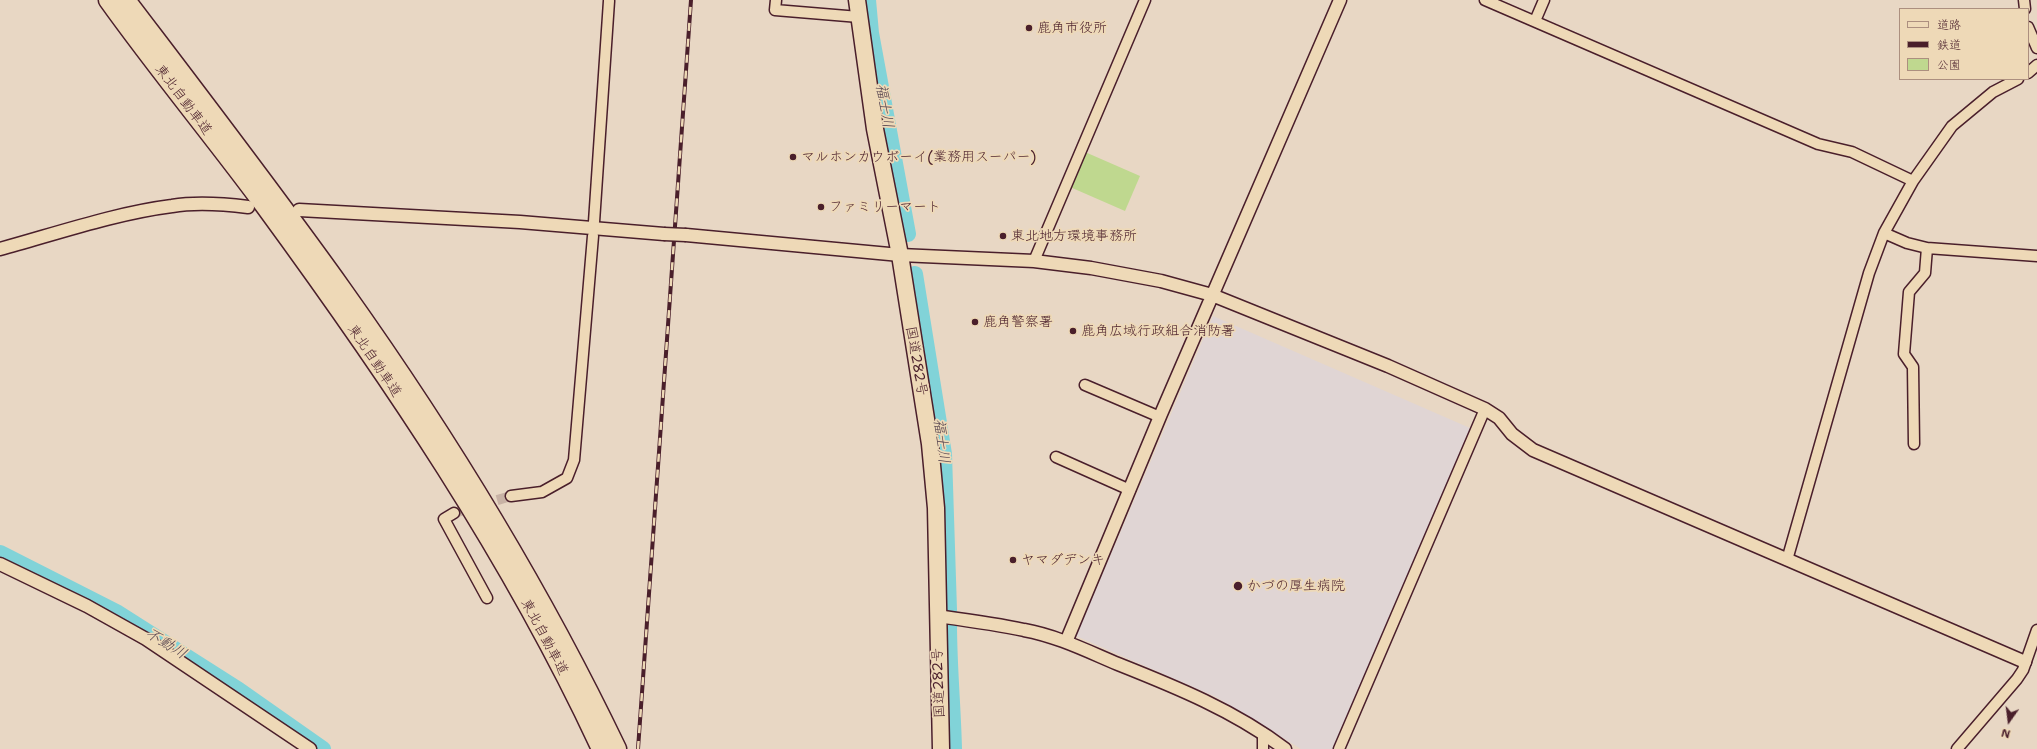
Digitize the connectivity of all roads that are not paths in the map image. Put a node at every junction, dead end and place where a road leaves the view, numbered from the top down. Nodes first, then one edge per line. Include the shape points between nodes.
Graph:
1 (108, 0) edge
2 (126, 0) edge
3 (776, 0) edge
4 (857, 0) edge
5 (1145, 0) edge
6 (1340, 0) edge
7 (1485, 0) edge
8 (1544, 0) edge
9 (609, 1) edge
10 (859, 17) junction
11 (1535, 21) junction
12 (2029, 29) edge
13 (2037, 48) edge
14 (2037, 64) edge
15 (2029, 72) edge
16 (2016, 80) edge
17 (1913, 181) junction
18 (248, 207) dead end
19 (299, 210) dead end
20 (594, 222) dead end
21 (1884, 234) junction
22 (592, 236) dead end
23 (1927, 248) junction
24 (0, 249) edge
25 (900, 256) junction
26 (2037, 256) edge
27 (1034, 261) junction
28 (1212, 295) junction
29 (1085, 385) dead end
30 (1485, 409) junction
31 (1160, 417) junction
32 (1914, 444) dead end
33 (1056, 457) dead end
34 (1130, 490) junction
35 (511, 496) tunnel mouth
36 (454, 513) dead end
37 (1787, 560) junction
38 (0, 564) edge
39 (487, 598) dead end
40 (937, 616) junction
41 (2037, 630) edge
42 (1066, 642) junction
43 (2024, 662) junction
44 (1263, 733) junction
45 (310, 749) edge
46 (601, 749) edge
47 (617, 749) edge
48 (941, 749) edge
49 (1263, 749) edge
50 (1285, 749) edge
51 (1339, 749) edge
52 (1957, 749) edge

1 - 46 highway, 東北自動車道 via 262,203 392,387 513,580
2 - 47 highway, 東北自動車道 via 274,195 408,386 526,574
3 - 10 street via 775,10
4 - 10 highway, 国道282号
5 - 27 street
6 - 28 street
7 - 11 street
8 - 11 street
9 - 20 street
10 - 25 highway, 国道282号 via 875,129
11 - 17 street via 1818,144 1852,152
12 - 13 street
14 - 15 street
16 - 17 street via 1993,92 1952,126
17 - 21 street
18 - 24 street via 173,206 122,216
19 - 25 street, bridge via 520,222
21 - 23 street
21 - 37 street via 1869,273
22 - 35 street via 574,460 567,478 542,492
23 - 26 street
23 - 32 street via 1925,273 1909,292 1904,354 1913,367
25 - 27 street
25 - 40 highway, 国道282号 via 930,444 936,508
27 - 28 street via 1161,281
28 - 30 street via 1388,366
28 - 31 street
29 - 31 street
30 - 37 street via 1499,418 1512,434 1533,450
30 - 51 street
31 - 34 street
33 - 34 street
34 - 42 street
36 - 39 street via 444,519
37 - 43 street
38 - 45 street via 87,606 146,639
40 - 42 street via 1025,630
40 - 48 highway, 国道282号
41 - 43 street
42 - 44 street via 1204,700
43 - 52 street via 2023,670 2017,679
44 - 49 street
44 - 50 street

